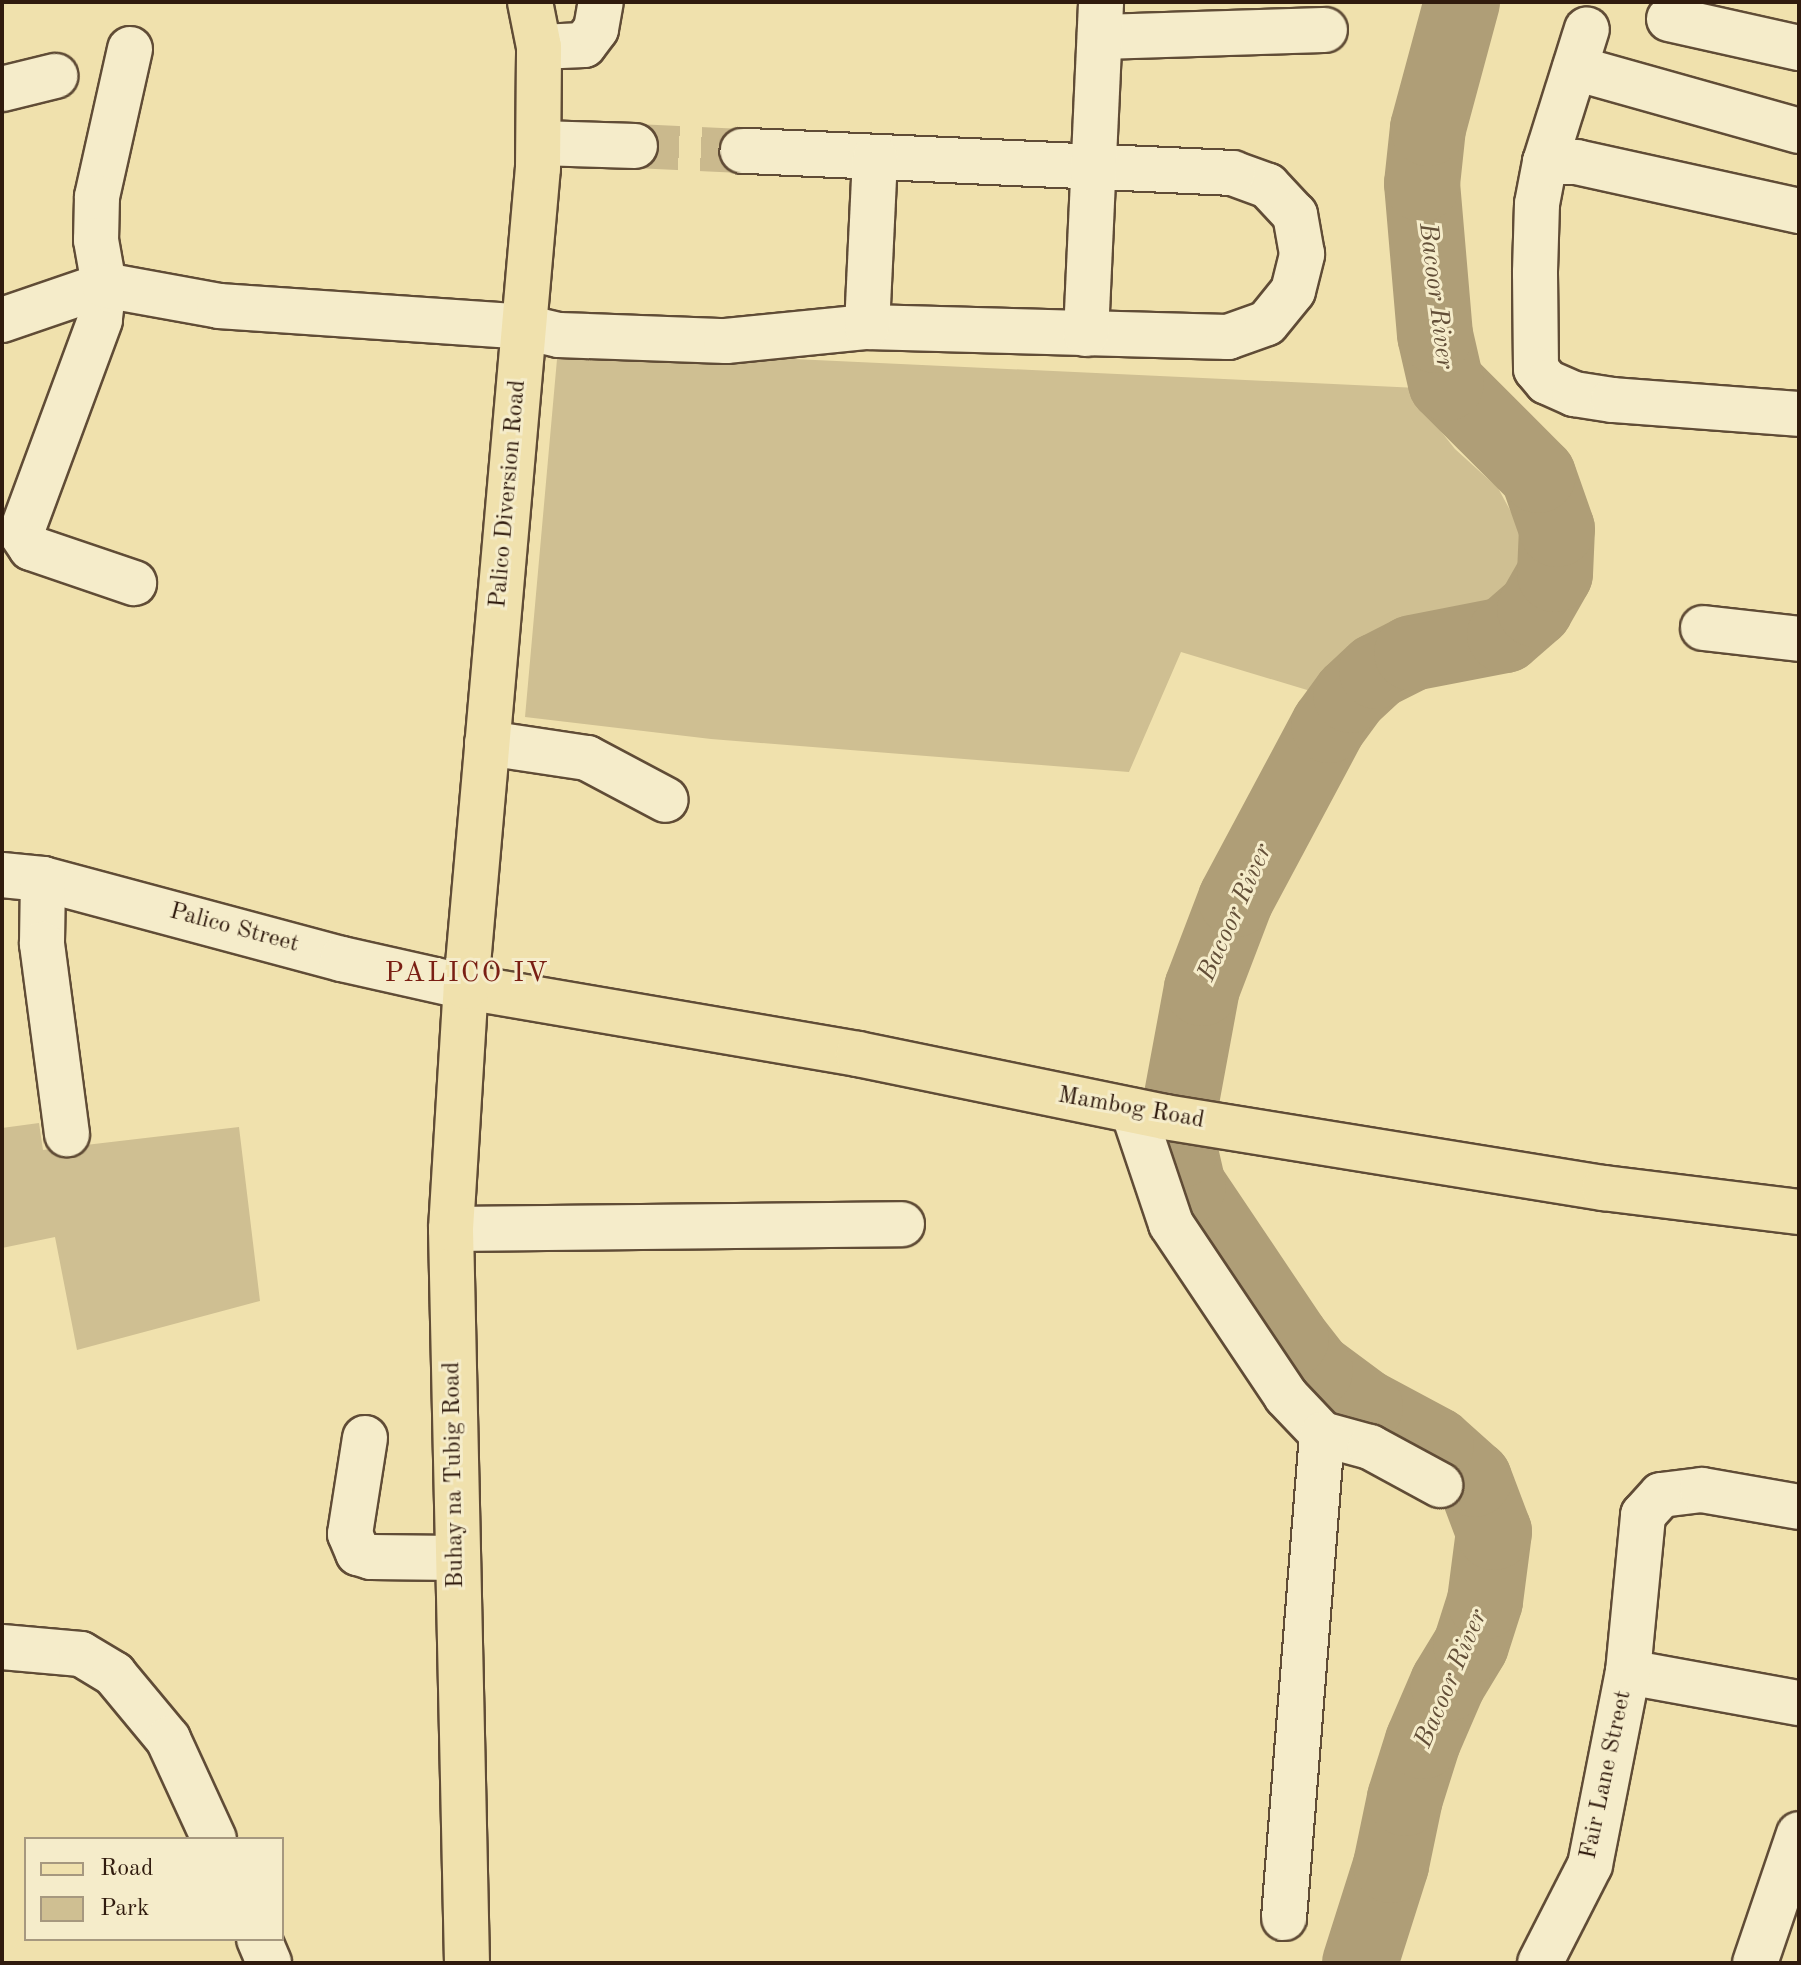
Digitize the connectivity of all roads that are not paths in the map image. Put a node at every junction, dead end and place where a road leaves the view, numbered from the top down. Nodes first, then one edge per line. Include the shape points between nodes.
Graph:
1 (530, 2) edge
2 (601, 2) edge
3 (1100, 19) edge
4 (1669, 19) dead end
5 (1325, 30) dead end
6 (539, 47) junction
7 (1799, 48) edge
8 (130, 49) dead end
9 (55, 76) dead end
10 (2, 89) edge
11 (1799, 131) edge
12 (539, 143) junction
13 (635, 146) tunnel mouth
14 (742, 151) tunnel mouth
15 (875, 157) junction
16 (1545, 162) junction
17 (1094, 166) junction
18 (1799, 211) edge
19 (104, 285) junction
20 (2, 320) edge
21 (524, 327) junction
22 (867, 327) junction
23 (1086, 334) junction
24 (1799, 414) edge
25 (134, 583) dead end
26 (1703, 628) dead end
27 (1799, 639) edge
28 (487, 743) junction
29 (666, 800) dead end
30 (22, 877) edge
31 (466, 987) junction
32 (1149, 1114) junction
33 (67, 1134) dead end
34 (1799, 1212) edge
35 (902, 1224) dead end
36 (451, 1229) junction
37 (1322, 1434) junction
38 (365, 1438) dead end
39 (1440, 1485) dead end
40 (1799, 1507) edge
41 (457, 1558) junction
42 (2, 1647) edge
43 (1628, 1672) junction
44 (1799, 1703) edge
45 (1799, 1834) edge
46 (213, 1837) edge
47 (1284, 1918) dead end
48 (260, 1941) edge
49 (269, 1963) edge
50 (467, 1963) edge
51 (1540, 1963) edge
52 (1755, 1963) edge

1 - 6 main road, Palico Diversion Road
2 - 6 street via 596,29 584,45
3 - 5 street
3 - 17 street
4 - 7 street
6 - 12 main road, Palico Diversion Road
8 - 19 street via 97,197 96,240
9 - 10 street
11 - 16 street via 1581,49
12 - 13 street
12 - 21 main road, Palico Diversion Road
14 - 15 street
15 - 17 street
15 - 22 street
16 - 18 street via 1577,162
16 - 24 street via 1537,204 1535,352 1536,369 1547,382 1574,394 1613,400
17 - 23 street
17 - 23 street via 1233,173 1268,186 1295,215 1302,254 1293,291 1267,323 1228,337
19 - 20 street
19 - 21 street via 219,306
19 - 25 street via 100,320 21,533 31,548
21 - 22 street via 559,335 726,341
21 - 28 main road, Palico Diversion Road
22 - 23 street
26 - 27 street
28 - 29 street via 587,758
28 - 31 main road, Palico Diversion Road
30 - 31 street, Palico Street
30 - 33 street via 42,944
31 - 32 main road, Mambog Road via 858,1054
31 - 36 main road, Buhay na Tubig Road
32 - 34 main road, Mambog Road via 1604,1188
32 - 37 street via 1171,1224 1286,1396
35 - 36 street
36 - 41 main road, Buhay na Tubig Road
37 - 39 street via 1370,1447
37 - 47 street
38 - 41 street via 350,1534 358,1553
40 - 43 street, Fair Lane Street via 1702,1490 1661,1495 1643,1515
41 - 50 main road, Buhay na Tubig Road
42 - 46 street via 81,1654 114,1674 168,1739
43 - 44 street
43 - 51 street, Fair Lane Street via 1590,1865
45 - 52 street
48 - 49 street

